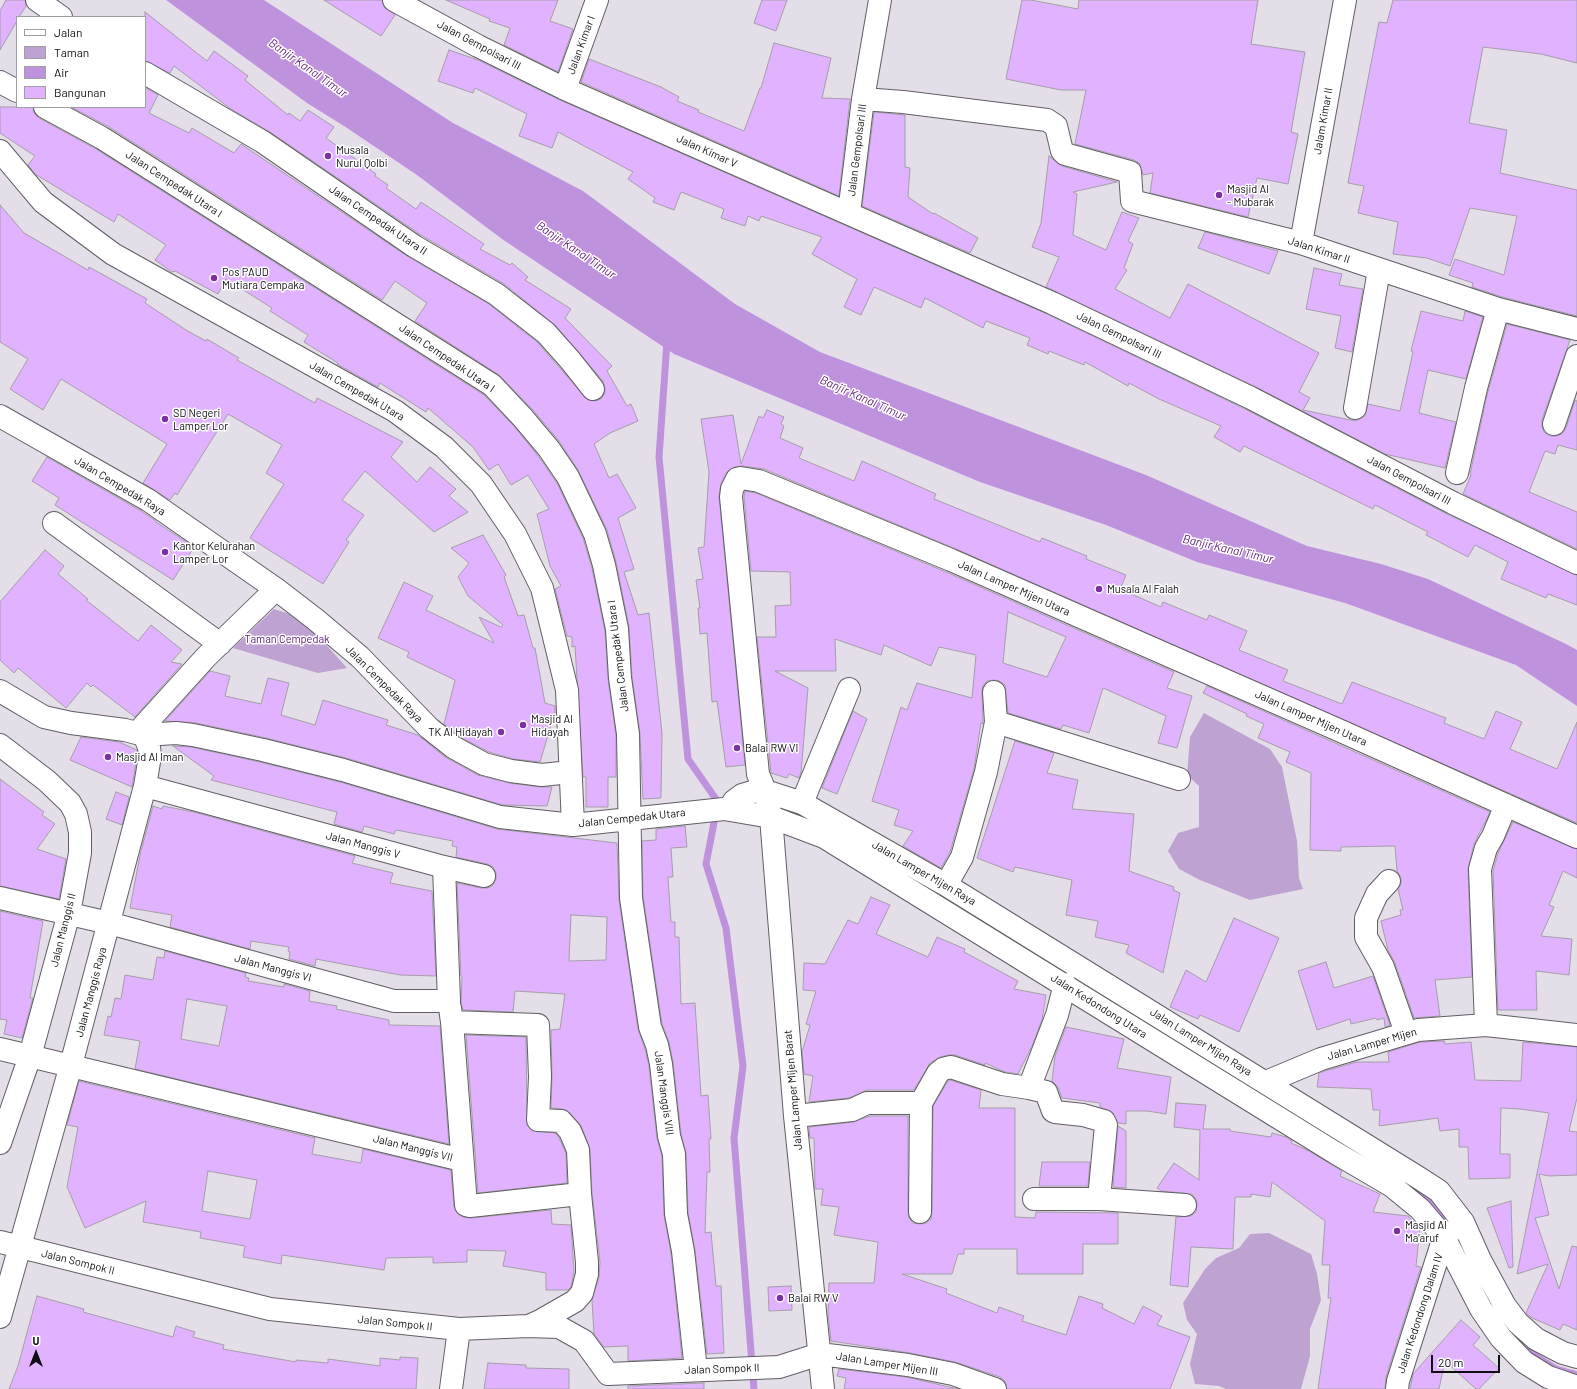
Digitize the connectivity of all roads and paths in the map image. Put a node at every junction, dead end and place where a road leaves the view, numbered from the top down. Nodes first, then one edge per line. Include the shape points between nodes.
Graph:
1 (37, 0) edge
2 (394, 0) edge
3 (598, 0) edge
4 (880, 0) edge
5 (1344, 0) edge
6 (60, 16) edge
7 (146, 74) edge
8 (0, 82) edge
9 (565, 89) junction
10 (16, 90) edge
11 (863, 99) junction
12 (47, 108) edge
13 (0, 150) edge
14 (848, 213) junction
15 (1301, 243) junction
16 (1380, 270) junction
17 (1500, 310) junction
18 (1577, 329) edge
19 (1577, 356) edge
20 (593, 389) dead end
21 (1355, 408) dead end
22 (0, 416) edge
23 (1554, 424) dead end
24 (1457, 473) dead end
25 (54, 524) dead end
26 (1577, 563) edge
27 (276, 589) junction
28 (220, 644) junction
29 (849, 689) dead end
30 (0, 692) edge
31 (994, 692) dead end
32 (996, 722) junction
33 (141, 733) junction
34 (0, 745) edge
35 (570, 772) junction
36 (1179, 779) dead end
37 (145, 786) junction
38 (764, 791) junction
39 (802, 802) junction
40 (1506, 805) junction
41 (727, 809) junction
42 (771, 817) junction
43 (630, 818) junction
44 (573, 825) junction
45 (1577, 838) edge
46 (444, 867) junction
47 (484, 876) dead end
48 (1389, 881) dead end
49 (946, 885) junction
50 (0, 898) edge
51 (69, 913) junction
52 (109, 923) junction
53 (1065, 984) junction
54 (445, 1001) junction
55 (452, 1022) junction
56 (1486, 1025) junction
57 (1406, 1033) junction
58 (1577, 1035) edge
59 (0, 1049) edge
60 (30, 1056) junction
61 (71, 1065) junction
62 (1266, 1082) junction
63 (1029, 1088) junction
64 (921, 1103) junction
65 (795, 1116) junction
66 (1341, 1142) junction
67 (0, 1143) edge
68 (462, 1160) junction
69 (580, 1194) junction
70 (1034, 1199) dead end
71 (1100, 1199) junction
72 (1185, 1206) dead end
73 (920, 1212) dead end
74 (1453, 1230) junction
75 (10, 1245) edge
76 (0, 1317) edge
77 (528, 1326) junction
78 (459, 1329) junction
79 (820, 1354) junction
80 (1577, 1357) edge
81 (779, 1367) joint
82 (713, 1375) edge
83 (609, 1382) edge
84 (1577, 1387) edge
85 (451, 1389) edge
86 (823, 1389) edge
87 (995, 1389) edge
88 (1397, 1389) edge

1 - 6 street
2 - 9 street, Jalan Gempolsari III via 478,46
3 - 9 street, Jalan Kimar I
4 - 11 street, Jalan Gempolsari III
5 - 15 street, Jalam Kimar II
7 - 20 street, Jalan Cempedak Utara II via 263,142 414,246 496,294 546,333
8 - 10 street
9 - 14 street, Jalan Kimar V
11 - 14 street, Jalan Gempolsari III
11 - 15 street, Jalan Kimar II via 1047,120 1056,126 1065,154 1130,172 1132,201
12 - 43 street, Jalan Cempedak Utara I via 102,138 455,361 492,386 524,418 563,468 594,534 604,565 620,648 620,678 628,734
13 - 35 street, Jalan Cempedak Utara via 43,202 113,254 395,411 444,447 482,484 515,534 542,588 567,690
14 - 26 street, Jalan Gempolsari III via 1052,303 1251,398 1453,503
15 - 16 street, Jalan Kimar II
16 - 17 street, Jalan Kimar II
16 - 21 street
17 - 18 street, Jalan Kimar II
17 - 24 street via 1476,388
19 - 23 street
22 - 27 street, Jalan Cempedak Raya via 148,500
25 - 28 street
27 - 28 street
27 - 35 street, Jalan Cempedak Raya via 360,657 429,728 453,747 484,764 511,771 542,775
28 - 33 street
29 - 39 street
30 - 33 street via 44,717
31 - 32 street
32 - 36 street
32 - 49 street via 986,772 962,857
33 - 37 street, Jalan Manggis Raya via 149,747 150,756
33 - 44 street via 200,736 343,770 500,818
34 - 51 street, Jalan Manggis II via 59,791 70,802 76,814 80,832 80,853
35 - 44 street, Jalan Cempedak Utara
37 - 46 street, Jalan Manggis V
37 - 52 street, Jalan Manggis Raya
38 - 39 street, Jalan Lamper Mijen Raya
38 - 40 street, Jalan Lamper Mijen Utara via 758,774 731,497 734,483 741,478 759,481 950,560
38 - 41 street via 742,795
38 - 42 street, Jalan Lamper Mijen Barat
39 - 49 street, Jalan Lamper Mijen Raya
40 - 45 street, Jalan Lamper Mijen Utara
40 - 56 street via 1486,848 1480,869
41 - 42 street
41 - 43 street, Jalan Cempedak Utara
42 - 53 street, Jalan Kedondong Utara via 824,837
42 - 65 street, Jalan Lamper Mijen Barat
43 - 44 street, Jalan Cempedak Utara
43 - 82 street, Jalan Manggis VIII via 631,898 650,1027 661,1064 669,1136 674,1154 676,1214
46 - 47 street, Jalan Manggis V
46 - 54 street
48 - 57 street via 1377,894 1366,918 1366,938 1383,966
49 - 62 street, Jalan Lamper Mijen Raya
50 - 51 street, Jalan Manggis VI
51 - 52 street, Jalan Manggis VI
51 - 60 street, Jalan Manggis II
52 - 54 street, Jalan Manggis VI via 394,1001
52 - 61 street, Jalan Manggis Raya
53 - 63 street via 1057,1015
53 - 66 street, Jalan Kedondong Utara
54 - 55 street
55 - 68 street
55 - 69 street via 538,1025 538,1120 560,1121 570,1130 578,1150
56 - 57 street, Jalan Lamper Mijen
56 - 58 street, Jalan Lamper Mijen
57 - 62 street, Jalan Lamper Mijen via 1321,1059
59 - 60 street, Jalan Manggis VII
60 - 61 street, Jalan Manggis VII
60 - 67 street, Jalan Manggis II
61 - 68 street, Jalan Manggis VII
61 - 75 street, Jalan Manggis Raya
62 - 66 street, Jalan Lamper Mijen Raya
63 - 64 street via 1002,1084 951,1068 943,1069 938,1073
63 - 71 street via 1046,1092 1052,1111 1104,1121 1106,1125
64 - 65 street via 867,1103 852,1110
64 - 73 street
65 - 79 street, Jalan Lamper Mijen Barat
66 - 74 street, Jalan Lamper Mijen Raya via 1429,1200
68 - 69 street, Jalan Manggis VII via 465,1202 468,1206
69 - 77 street via 587,1262 582,1293 575,1301
70 - 71 street
71 - 72 street
74 - 80 street via 1480,1260 1505,1306 1518,1323 1536,1338 1563,1353
74 - 84 street via 1481,1309 1501,1338 1524,1362 1548,1377
74 - 88 street, Jalan Kedondong Dalam IV
75 - 76 street, Jalan Manggis Raya
75 - 78 street, Jalan Sompok II via 270,1310
77 - 78 street, Jalan Sompok II
77 - 83 street, Jalan Sompok II via 559,1327 584,1341
78 - 85 street
79 - 81 street, Jalan Lamper Mijen III
79 - 86 street, Jalan Lamper Mijen Barat
79 - 87 street, Jalan Lamper Mijen III via 908,1365 953,1374
81 - 82 street, Jalan Sompok II
82 - 83 street, Jalan Sompok II

